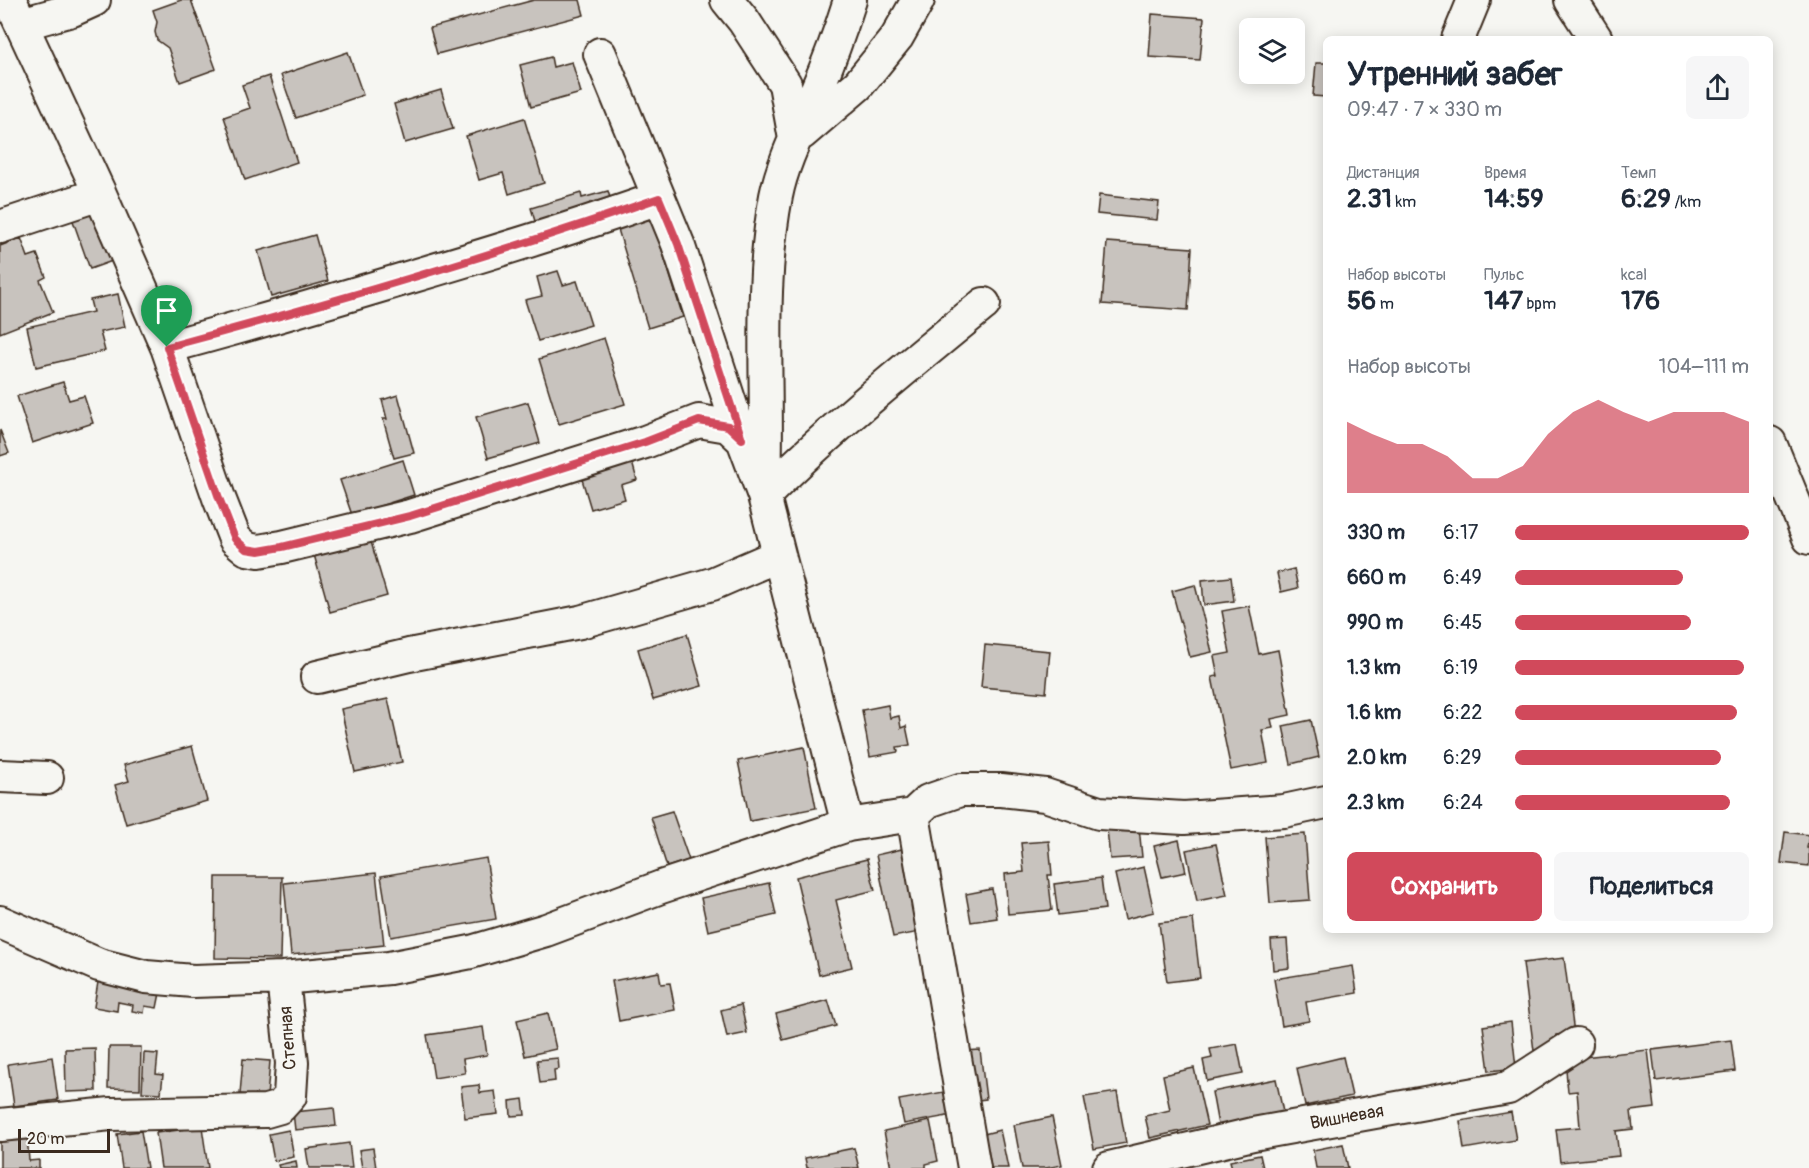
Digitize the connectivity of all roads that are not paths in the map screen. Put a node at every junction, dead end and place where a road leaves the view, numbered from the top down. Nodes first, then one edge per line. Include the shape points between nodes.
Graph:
1 (94, 0) edge
2 (728, 0) edge
3 (850, 0) edge
4 (918, 0) edge
5 (1474, 0) edge
6 (1571, 0) edge
7 (16, 12) edge
8 (1459, 36) edge
9 (1594, 36) edge
10 (600, 54) dead end
11 (795, 139) junction
12 (100, 195) junction
13 (659, 198) junction
14 (0, 227) edge
15 (984, 304) dead end
16 (167, 347) junction
17 (742, 439) junction
18 (1773, 450) edge
19 (764, 496) junction
20 (1809, 538) edge
21 (779, 555) junction
22 (317, 677) dead end
23 (0, 776) edge
24 (46, 778) dead end
25 (1323, 803) edge
26 (913, 815) junction
27 (848, 825) junction
28 (0, 922) edge
29 (283, 978) junction
30 (1576, 1044) dead end
31 (0, 1125) edge
32 (974, 1168) edge
33 (1109, 1168) edge

1 - 7 street via 72,10
2 - 11 street via 785,84
3 - 11 street
4 - 11 street via 897,37 858,85
5 - 8 street
6 - 9 street
7 - 12 street
10 - 13 street
11 - 19 street via 776,195 767,266
12 - 14 street
12 - 16 street
13 - 16 street via 465,261
13 - 17 street
15 - 19 street via 872,395
16 - 17 street via 235,539 246,549 282,547 410,516 645,442 699,421 728,426
17 - 19 street
18 - 20 street
19 - 21 street
21 - 22 street via 712,584 580,622
21 - 27 street
23 - 24 street
25 - 26 street via 1284,811 1184,818 1099,813 1044,795 960,790 928,801
26 - 27 street
26 - 32 street
27 - 29 street via 546,930 471,952 389,968
28 - 29 street via 99,965 146,977 193,981
29 - 31 street, Степная via 292,1063 290,1096 280,1107 266,1111 111,1114
30 - 33 street, Вишневая via 1508,1088 1253,1134

